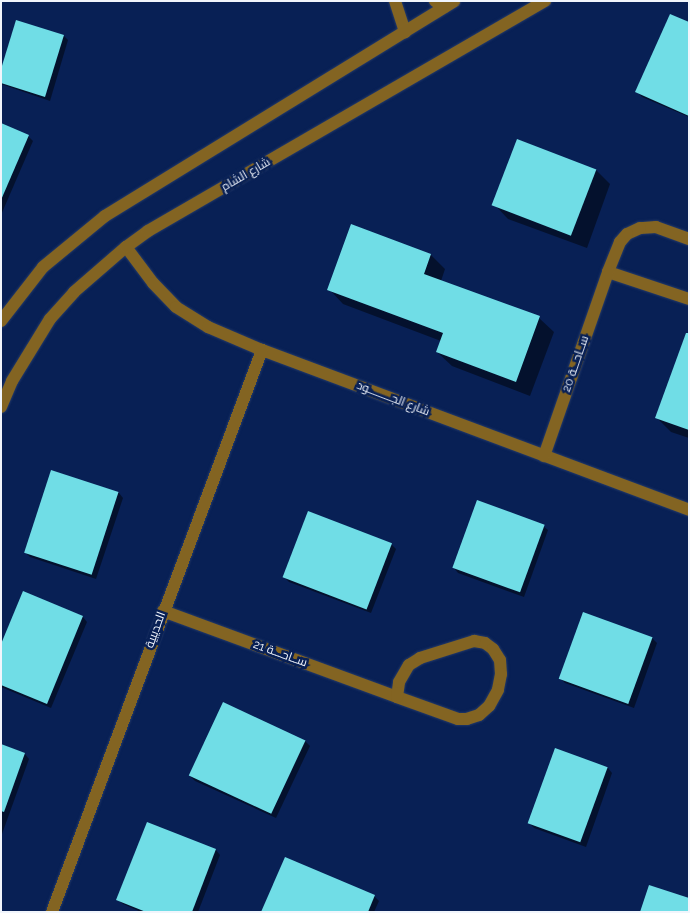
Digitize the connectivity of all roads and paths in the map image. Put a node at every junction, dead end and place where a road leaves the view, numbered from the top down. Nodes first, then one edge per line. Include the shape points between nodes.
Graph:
1 (395, 1) edge
2 (545, 1) edge
3 (444, 3) edge
4 (405, 32) junction
5 (689, 240) edge
6 (126, 246) junction
7 (608, 272) junction
8 (689, 299) edge
9 (1, 321) edge
10 (262, 350) junction
11 (1, 407) edge
12 (544, 456) junction
13 (689, 510) edge
14 (163, 611) junction
15 (396, 697) junction
16 (52, 912) edge

1 - 4 street
2 - 6 street, شارع الشام
3 - 4 street
4 - 9 street via 105,216 43,267
5 - 7 street, ســاحـــة 20 via 656,228 640,228 627,234 620,242
6 - 10 street, شارع الجــــــــود via 176,307 208,327
6 - 11 street, شارع الشام via 74,292 50,319 12,381
7 - 8 street
7 - 12 street, ســاحـــة 20
10 - 12 street, شارع الجــــــــود
10 - 14 street, الحديبية
12 - 13 street, شارع الجــــــــود
14 - 15 street, ســاحـــة 21
14 - 16 street, الحديبية
15 - 15 street, ســاحـــة 21 via 458,719 479,715 489,706 498,690 500,660 484,643 474,641 453,646 409,665 399,682

